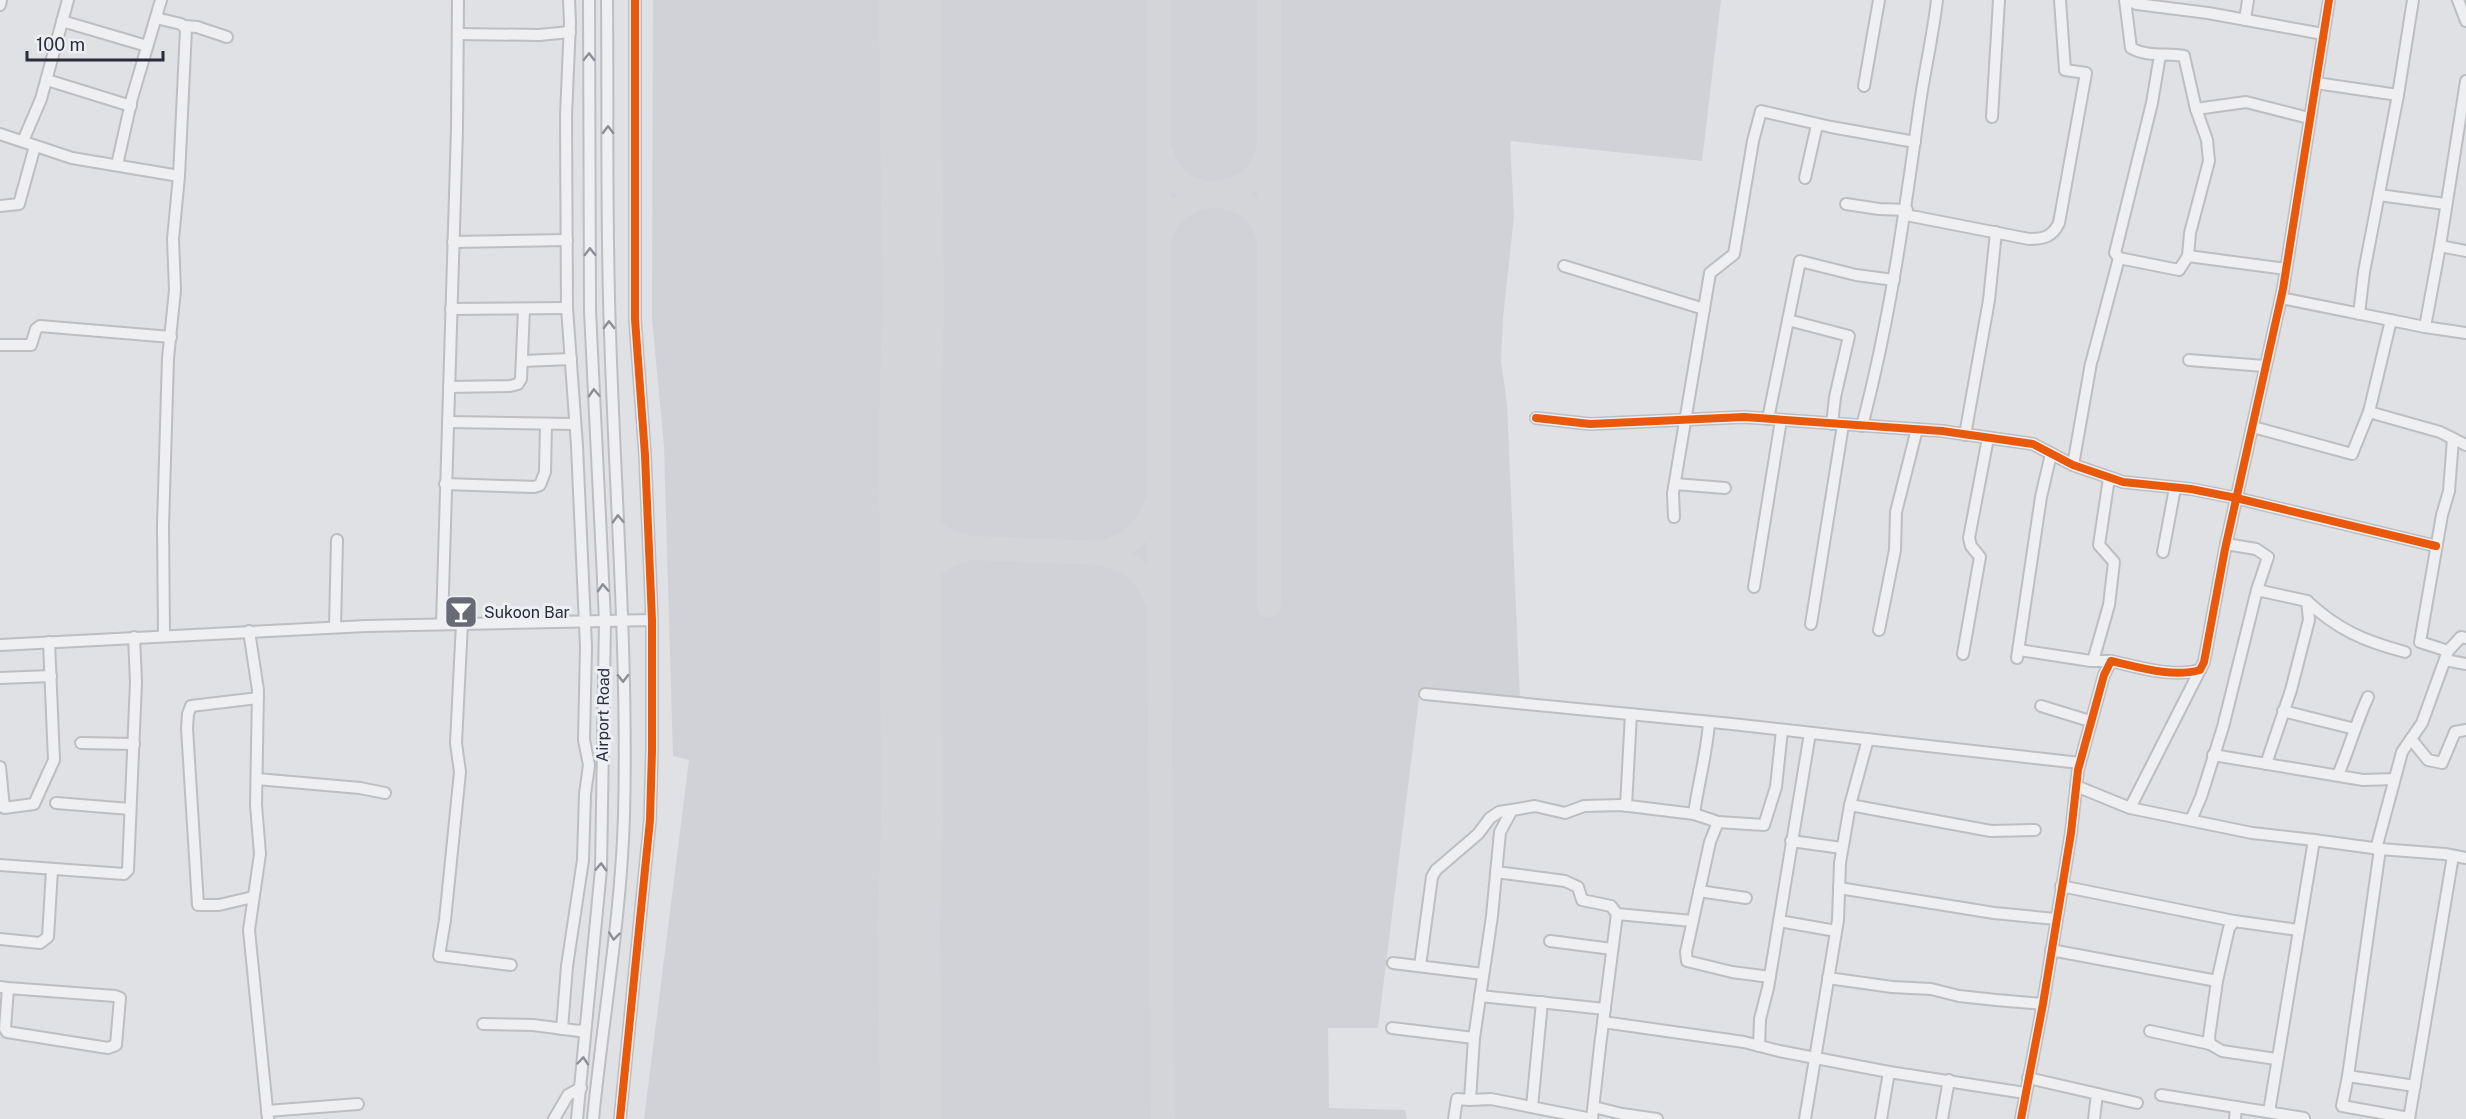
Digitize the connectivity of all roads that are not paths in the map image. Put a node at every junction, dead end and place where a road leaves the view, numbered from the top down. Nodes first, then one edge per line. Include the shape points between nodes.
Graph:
1 (1, 0) edge
2 (68, 0) edge
3 (161, 0) edge
4 (458, 0) edge
5 (569, 0) edge
6 (589, 0) edge
7 (607, 0) edge
8 (635, 0) edge
9 (1879, 0) edge
10 (1937, 0) edge
11 (1999, 0) edge
12 (2060, 0) edge
13 (2126, 0) edge
14 (2248, 0) edge
15 (2329, 0) edge
16 (2413, 0) edge
17 (2458, 0) edge
18 (0, 5) edge
19 (156, 18) junction
20 (2245, 20) junction
21 (62, 21) junction
22 (2466, 21) edge
23 (184, 26) junction
24 (570, 32) junction
25 (458, 34) junction
26 (2323, 34) junction
27 (227, 37) dead end
28 (147, 46) junction
29 (2160, 55) junction
30 (47, 81) junction
31 (2466, 81) edge
32 (2316, 83) junction
33 (1864, 86) dead end
34 (2398, 94) junction
35 (130, 106) junction
36 (2196, 109) junction
37 (1992, 117) dead end
38 (2309, 118) junction
39 (1817, 124) junction
40 (0, 134) edge
41 (23, 141) junction
42 (1915, 141) junction
43 (35, 146) junction
44 (117, 165) junction
45 (179, 176) junction
46 (1805, 178) dead end
47 (2379, 195) junction
48 (1846, 204) dead end
49 (2445, 204) junction
50 (0, 206) edge
51 (1906, 212) junction
52 (1996, 232) junction
53 (567, 240) junction
54 (453, 242) junction
55 (2440, 246) junction
56 (2466, 251) edge
57 (2188, 256) junction
58 (2119, 258) junction
59 (1564, 266) dead end
60 (2286, 269) junction
61 (1894, 280) junction
62 (2281, 298) junction
63 (567, 308) junction
64 (451, 309) junction
65 (524, 309) junction
66 (1704, 309) junction
67 (2359, 314) junction
68 (1788, 320) junction
69 (2391, 320) junction
70 (2425, 327) junction
71 (2466, 333) edge
72 (171, 337) junction
73 (0, 345) edge
74 (571, 359) junction
75 (2188, 360) dead end
76 (522, 361) junction
77 (2264, 366) junction
78 (449, 387) junction
79 (2369, 412) junction
80 (1536, 418) dead end
81 (1687, 419) junction
82 (1768, 419) junction
83 (1781, 420) junction
84 (448, 422) junction
85 (546, 424) junction
86 (574, 424) junction
87 (1837, 424) junction
88 (1862, 426) junction
89 (2253, 427) junction
90 (1917, 429) junction
91 (1965, 435) junction
92 (1988, 438) junction
93 (2453, 439) junction
94 (2466, 445) edge
95 (2050, 454) junction
96 (2073, 465) junction
97 (2109, 478) junction
98 (446, 484) junction
99 (1675, 484) junction
100 (1725, 488) dead end
101 (2175, 488) junction
102 (2236, 498) junction
103 (1674, 517) dead end
104 (337, 540) dead end
105 (2226, 544) junction
106 (2436, 546) junction
107 (2163, 552) dead end
108 (1754, 587) dead end
109 (2257, 590) junction
110 (2307, 601) junction
111 (584, 620) junction
112 (605, 620) junction
113 (622, 620) junction
114 (652, 620) junction
115 (462, 623) junction
116 (442, 624) junction
117 (1811, 624) dead end
118 (335, 627) junction
119 (1880, 630) dead end
120 (249, 631) junction
121 (164, 635) junction
122 (134, 637) junction
123 (2466, 638) edge
124 (49, 642) junction
125 (0, 645) edge
126 (2405, 652) dead end
127 (1963, 654) dead end
128 (2447, 655) junction
129 (2093, 661) junction
130 (2111, 661) junction
131 (2466, 664) edge
132 (2200, 670) junction
133 (51, 676) junction
134 (0, 678) edge
135 (1425, 694) dead end
136 (2368, 697) dead end
137 (258, 698) junction
138 (2041, 706) dead end
139 (2283, 711) junction
140 (1631, 714) junction
141 (2090, 721) junction
142 (1709, 722) junction
143 (2355, 729) junction
144 (1782, 730) junction
145 (2466, 730) edge
146 (1810, 733) junction
147 (1868, 739) junction
148 (2411, 739) junction
149 (81, 743) dead end
150 (134, 744) junction
151 (2213, 755) junction
152 (2080, 763) junction
153 (2266, 764) junction
154 (0, 767) edge
155 (2338, 776) junction
156 (256, 779) junction
157 (2394, 779) junction
158 (2076, 786) junction
159 (385, 794) dead end
160 (57, 803) dead end
161 (1850, 805) junction
162 (1626, 806) junction
163 (2130, 808) junction
164 (130, 809) junction
165 (1512, 810) junction
166 (1694, 814) junction
167 (2191, 820) junction
168 (1718, 822) junction
169 (2035, 830) dead end
170 (2314, 840) junction
171 (1791, 841) junction
172 (1842, 848) junction
173 (2378, 849) junction
174 (2453, 856) junction
175 (2466, 858) edge
176 (0, 865) edge
177 (52, 870) junction
178 (1496, 872) junction
179 (2061, 886) junction
180 (1839, 888) junction
181 (1699, 891) junction
182 (253, 897) junction
183 (1746, 898) dead end
184 (1617, 914) junction
185 (2056, 919) junction
186 (1692, 921) junction
187 (1779, 921) junction
188 (2234, 921) junction
189 (2298, 930) junction
190 (1836, 931) junction
191 (0, 939) edge
192 (1550, 941) dead end
193 (1612, 949) junction
194 (2051, 950) junction
195 (1394, 963) dead end
196 (511, 965) dead end
197 (1420, 966) junction
198 (1483, 974) junction
199 (1770, 977) junction
200 (1828, 978) junction
201 (2217, 981) junction
202 (4, 987) edge
203 (1480, 996) junction
204 (1542, 1002) junction
205 (2043, 1004) junction
206 (1605, 1009) junction
207 (1603, 1022) junction
208 (483, 1024) dead end
209 (1392, 1028) dead end
210 (561, 1029) junction
211 (585, 1029) junction
212 (2150, 1031) dead end
213 (1474, 1038) junction
214 (2210, 1044) junction
215 (1759, 1046) junction
216 (1816, 1057) junction
217 (2276, 1059) junction
218 (1889, 1072) junction
219 (2348, 1076) junction
220 (2028, 1078) junction
221 (1949, 1080) junction
222 (2415, 1086) junction
223 (581, 1088) junction
224 (2025, 1093) junction
225 (2097, 1094) junction
226 (2161, 1095) dead end
227 (1470, 1100) junction
228 (2137, 1103) dead end
229 (358, 1104) dead end
230 (1532, 1107) junction
231 (1594, 1107) junction
232 (2268, 1112) junction
233 (2236, 1113) edge
234 (267, 1115) edge
235 (2304, 1118) edge
236 (2409, 1118) edge
237 (554, 1119) edge
238 (577, 1119) edge
239 (593, 1119) edge
240 (620, 1119) edge
241 (1454, 1119) edge
242 (1592, 1119) edge
243 (1657, 1119) edge
244 (1805, 1119) edge
245 (1881, 1119) edge
246 (1942, 1119) edge
247 (2021, 1119) edge
248 (2094, 1119) edge

1 - 18 street
2 - 21 street
3 - 19 street
4 - 25 street
5 - 24 street
112 -> 6 street, Airport Road via 590,311
113 -> 7 street, Airport Road via 609,330
8 - 114 street via 635,318
9 - 33 street
10 - 42 street
11 - 37 street
12 - 52 street via 2065,70 2086,73 2059,223 2054,233 2043,239
13 - 20 street
13 - 29 street via 2131,48
14 - 20 street
15 - 26 street
16 - 34 street
17 - 22 street
19 - 23 street
19 - 28 street
20 - 26 street
21 - 28 street
21 - 30 street
23 - 27 street
23 - 45 street
24 - 25 street
24 - 53 street
25 - 54 street
26 - 32 street
28 - 35 street
29 - 36 street via 2184,56
29 - 58 street via 2115,254
30 - 35 street
30 - 41 street
31 - 49 street
32 - 34 street
32 - 38 street
34 - 47 street
35 - 44 street
36 - 38 street via 2246,102
36 - 57 street via 2207,140 2209,161 2190,233
38 - 60 street
39 - 42 street
39 - 46 street
39 - 66 street via 1761,111 1734,254 1710,273
40 - 41 street
41 - 43 street
42 - 51 street
43 - 44 street via 72,158
43 - 50 street via 19,204
44 - 45 street
45 - 72 street
47 - 49 street
47 - 67 street
48 - 51 street
49 - 55 street
51 - 52 street
51 - 61 street
52 - 91 street via 1989,300
53 - 54 street
53 - 63 street
54 - 64 street
55 - 56 street
55 - 70 street
57 - 58 street via 2179,270
57 - 60 street
58 - 96 street via 2091,362
59 - 66 street
60 - 62 street
61 - 68 street via 1800,261
61 - 88 street
62 - 67 street
62 - 77 street
63 - 65 street
63 - 74 street
64 - 65 street
64 - 78 street
65 - 76 street
66 - 81 street
67 - 69 street
68 - 82 street
68 - 87 street via 1849,336 1835,397
69 - 70 street
69 - 79 street
70 - 71 street
72 - 73 street via 40,326 31,345
72 - 121 street via 162,526
74 - 76 street
74 - 86 street
75 - 77 street
76 - 78 street via 518,384
77 - 89 street
78 - 84 street
79 - 89 street via 2352,454
79 - 93 street
80 - 81 street via 1590,424
81 - 82 street
81 - 99 street
82 - 83 street
83 - 87 street
83 - 108 street
84 - 85 street
84 - 98 street
85 - 86 street
85 - 98 street via 545,472 540,484
86 - 111 street
87 - 88 street
87 - 117 street
88 - 90 street
89 - 102 street
90 - 91 street
90 - 119 street via 1896,512 1895,550
91 - 92 street
92 - 95 street via 2033,444
92 - 127 street via 1969,538 1980,557
93 - 94 street
93 - 106 street via 2449,491
95 - 96 street
95 - 129 street via 2018,654
96 - 97 street
97 - 101 street
97 - 129 street via 2099,545 2114,562 2109,605
98 - 116 street
99 - 100 street
99 - 103 street
101 - 102 street
101 - 107 street
102 - 105 street
102 - 106 street
104 - 118 street
105 - 109 street via 2256,549 2268,557
105 - 132 street
106 - 128 street via 2420,642
109 - 110 street
109 - 151 street
110 - 126 street via 2344,631
110 - 139 street via 2310,620
111 - 112 street
111 - 115 street
111 - 210 street via 584,740 589,765 584,860
112 - 113 street
211 -> 112 street, Airport Road via 601,869
113 - 114 street
113 -> 239 street, Airport Road via 623,821
114 - 240 street via 650,820
115 - 116 street
115 - 196 street via 456,743 460,772 439,956
116 - 118 street
118 - 120 street
120 - 121 street
120 - 137 street
121 - 122 street
122 - 124 street
122 - 150 street
123 - 128 street via 2461,637
124 - 125 street
124 - 133 street
128 - 131 street
128 - 148 street via 2425,717
129 - 130 street
130 - 132 street via 2153,670
130 - 141 street
132 - 163 street
133 - 134 street
133 - 154 street via 54,760 34,804 4,808
135 - 140 street
136 - 143 street
137 - 156 street
137 - 182 street via 191,706 188,721 198,904 219,905
138 - 141 street
139 - 143 street
139 - 153 street
140 - 142 street
140 - 162 street
141 - 152 street
142 - 144 street
142 - 166 street via 1708,748
143 - 155 street
144 - 146 street
144 - 168 street via 1776,787 1764,825
145 - 148 street via 2455,732 2442,764 2428,760
146 - 147 street
146 - 171 street
147 - 152 street
147 - 161 street
148 - 157 street via 2402,752
149 - 150 street
150 - 164 street
151 - 153 street
151 - 167 street
152 - 158 street
153 - 155 street
155 - 157 street
156 - 159 street via 360,788
156 - 182 street via 260,854
157 - 173 street
158 - 163 street
158 - 179 street
160 - 164 street
161 - 169 street via 1991,831
161 - 172 street
162 - 165 street via 1584,807 1565,813 1534,806
162 - 166 street
163 - 167 street
164 - 177 street via 126,872
165 - 178 street via 1500,832
165 - 197 street via 1490,818 1478,834 1436,870
166 - 168 street
167 - 170 street via 2252,833
168 - 181 street
170 - 173 street
170 - 189 street
171 - 172 street
171 - 187 street
172 - 180 street
173 - 174 street
173 - 219 street
174 - 175 street
174 - 222 street
176 - 177 street
177 - 191 street via 45,941
178 - 184 street via 1565,881 1578,886 1582,900 1611,906
178 - 198 street
179 - 185 street
179 - 188 street
180 - 185 street
180 - 190 street
181 - 183 street
181 - 186 street
182 - 234 street via 249,930
184 - 186 street
184 - 193 street
185 - 194 street
186 - 199 street via 1687,961
187 - 190 street
187 - 199 street
188 - 189 street
188 - 201 street
189 - 217 street
190 - 200 street
192 - 193 street
193 - 206 street
194 - 201 street
194 - 205 street
195 - 197 street
197 - 198 street
198 - 203 street
199 - 215 street via 1760,1019
200 - 205 street
200 - 216 street
201 - 214 street
202 - 202 street via 120,998 116,1045 108,1048 7,1032
203 - 204 street
203 - 213 street
204 - 206 street
204 - 230 street
205 - 220 street
206 - 207 street
207 - 215 street
207 - 231 street
208 - 210 street
209 - 213 street
210 - 211 street
223 -> 211 street, Airport Road
212 - 214 street
213 - 227 street
214 - 217 street via 2222,1051
215 - 216 street
216 - 218 street
216 - 244 street
217 - 232 street
218 - 221 street
218 - 245 street
219 - 222 street
219 - 236 street via 2342,1106
220 - 224 street
220 - 225 street
221 - 224 street
221 - 246 street
222 - 236 street
223 - 237 street via 568,1095
223 - 238 street, Airport Road
224 - 247 street
225 - 228 street
225 - 248 street
226 - 233 street
227 - 230 street via 1491,1099
227 - 241 street via 1457,1099
229 - 234 street
230 - 242 street
231 - 242 street
231 - 243 street
232 - 233 street
232 - 235 street

